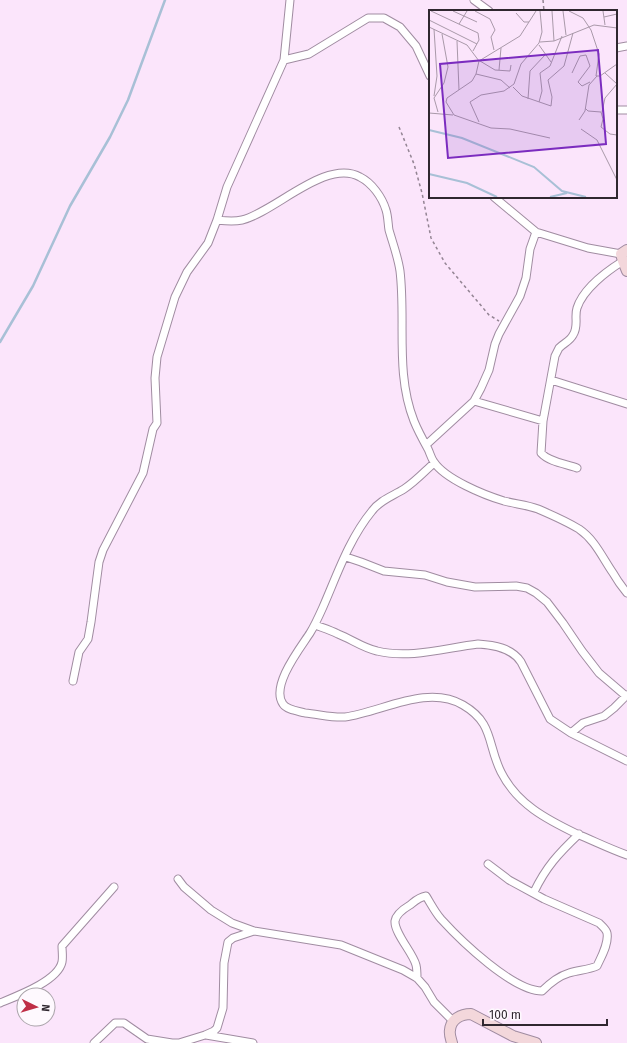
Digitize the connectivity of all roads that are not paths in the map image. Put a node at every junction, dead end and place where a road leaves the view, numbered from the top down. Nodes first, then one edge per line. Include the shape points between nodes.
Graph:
1 (290, 0) edge
2 (474, 0) edge
3 (488, 10) edge
4 (627, 46) edge
5 (617, 48) edge
6 (284, 60) junction
7 (429, 74) edge
8 (495, 198) edge
9 (217, 220) junction
10 (536, 232) junction
11 (624, 259) edge
12 (551, 380) junction
13 (474, 401) junction
14 (627, 404) edge
15 (543, 421) junction
16 (426, 445) junction
17 (434, 463) junction
18 (577, 468) dead end
19 (346, 557) junction
20 (627, 593) edge
21 (315, 625) junction
22 (73, 681) dead end
23 (626, 695) edge
24 (571, 733) junction
25 (627, 761) edge
26 (579, 834) junction
27 (627, 855) edge
28 (488, 864) dead end
29 (178, 879) dead end
30 (114, 887) dead end
31 (534, 892) junction
32 (254, 931) junction
33 (417, 978) junction
34 (0, 1003) edge
35 (453, 1021) junction
36 (205, 1035) junction
37 (94, 1043) edge
38 (254, 1043) edge
39 (452, 1043) edge
40 (536, 1043) edge

1 - 6 street
2 - 3 street
4 - 5 street
6 - 7 street via 310,54 368,18 384,18 400,27 416,46
6 - 9 street via 227,187
8 - 10 street
9 - 16 street via 232,222 252,216 311,182 339,174 360,177 374,189 386,210 400,271 404,384 407,401
9 - 22 street via 208,243 187,272 160,344 155,378 157,423 143,473 99,562 88,640 79,652
10 - 11 street
10 - 13 street via 520,296 495,344 489,370
11 - 12 street via 583,296 577,308 577,325 573,335 555,356
12 - 14 street
12 - 15 street
13 - 15 street
13 - 16 street
15 - 18 street via 541,453 552,460
16 - 17 street
17 - 19 street via 404,489 373,509 353,538
17 - 20 street via 448,475 483,494 536,509 565,520 581,530 596,545
19 - 21 street
19 - 23 street via 384,571 425,576 446,582 527,588 547,602 599,673
21 - 24 street via 386,653 407,654 478,644 509,651 517,655 550,719
21 - 26 street via 286,671 280,692 284,706 300,712 343,717 406,701 445,697 456,701 470,708 482,720 501,772 516,794 541,816
23 - 24 street via 604,716 583,723
24 - 25 street
26 - 27 street
26 - 31 street via 555,858
28 - 31 street via 509,880
29 - 32 street via 211,910 232,923
30 - 34 street via 62,946 62,962 58,970 37,988
31 - 33 street via 544,899 599,923 604,928 607,934 606,944 597,966 567,973 542,991 524,986 503,975 468,945 440,918 424,896 404,909 395,921 416,966
32 - 33 street via 341,945 392,964
32 - 36 street via 228,942 224,963 222,1015 217,1028
33 - 35 street via 434,1002
35 - 39 main road via 450,1030
35 - 40 main road via 458,1016 470,1014 514,1036
36 - 37 street via 172,1043 147,1039 124,1023 115,1023
36 - 38 street

